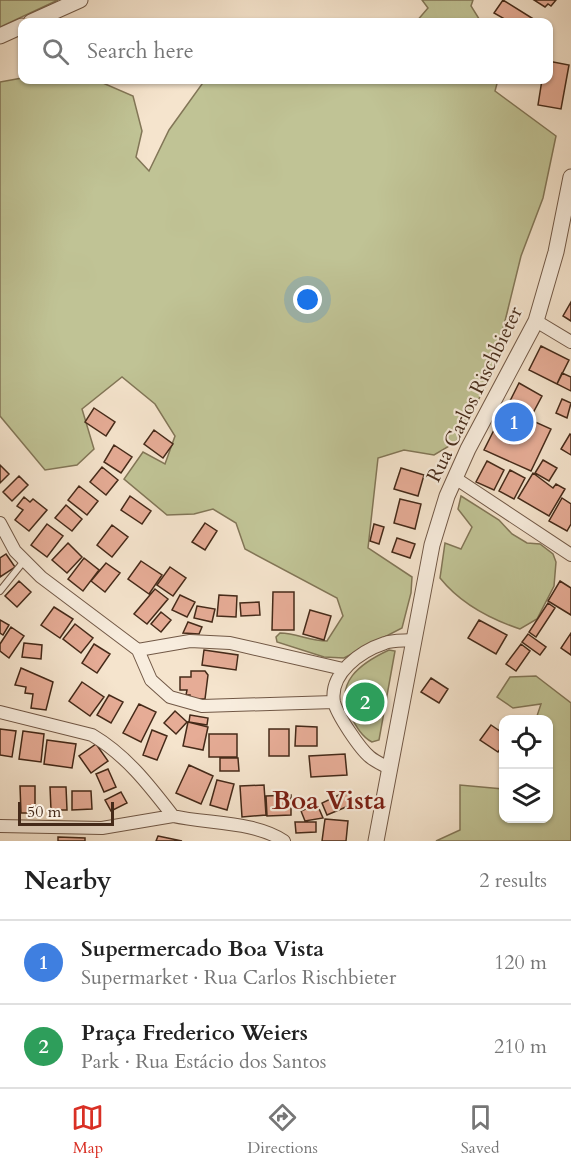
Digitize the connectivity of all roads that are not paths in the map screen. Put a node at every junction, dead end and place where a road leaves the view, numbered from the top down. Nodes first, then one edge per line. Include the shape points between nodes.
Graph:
1 (80, 0) edge
2 (40, 18) edge
3 (18, 28) edge
4 (0, 36) edge
5 (571, 177) edge
6 (536, 321) junction
7 (571, 342) edge
8 (455, 478) junction
9 (0, 523) edge
10 (571, 555) edge
11 (25, 561) junction
12 (0, 591) edge
13 (413, 640) junction
14 (138, 650) junction
15 (343, 669) junction
16 (334, 702) junction
17 (0, 712) edge
18 (390, 769) junction
19 (173, 816) junction
20 (0, 826) edge
21 (284, 841) edge
22 (376, 841) edge

1 - 2 street
3 - 4 street
5 - 6 street, Rua Carlos Rischbieter via 554,261
6 - 7 street
6 - 8 street, Rua Carlos Rischbieter
8 - 10 street
8 - 13 street, Rua Carlos Rischbieter via 432,545
9 - 11 street
11 - 12 lane
11 - 14 street
13 - 15 street via 386,642
13 - 18 street, Rua Carlos Rischbieter
14 - 15 street via 190,641 230,643
14 - 16 street via 151,680 170,697 189,703 224,706
15 - 16 street
16 - 18 street via 369,757
17 - 19 street via 73,729 105,742 148,784
18 - 22 street, Rua Carlos Rischbieter
19 - 20 street via 102,828
19 - 21 street via 255,828

